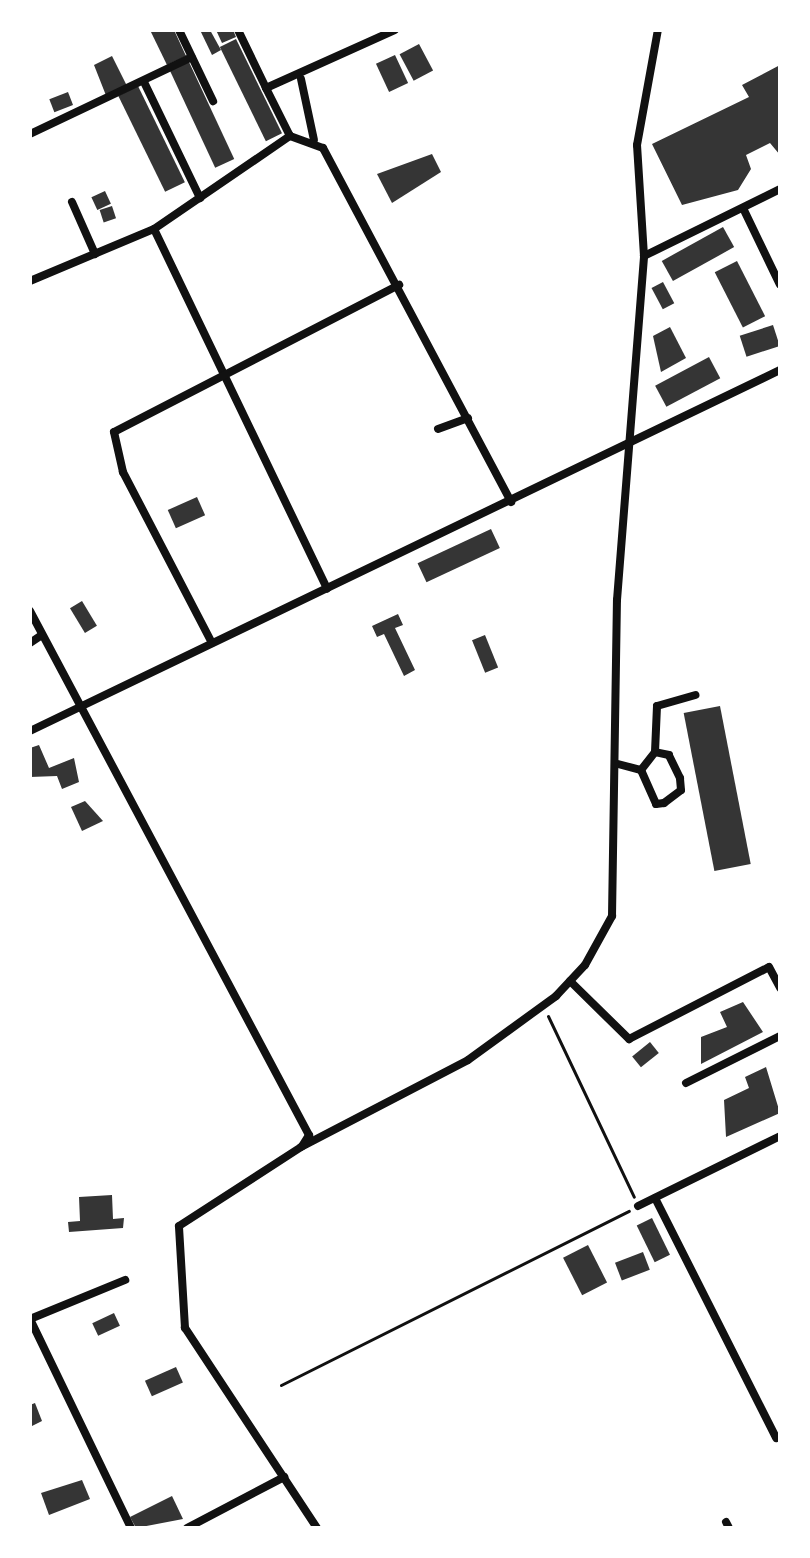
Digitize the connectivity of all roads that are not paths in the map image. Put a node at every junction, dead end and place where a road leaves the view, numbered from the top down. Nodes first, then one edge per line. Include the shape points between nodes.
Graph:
1 (179, 30) edge
2 (238, 30) edge
3 (395, 30) edge
4 (658, 30) edge
5 (192, 57) junction
6 (301, 79) junction
7 (144, 82) junction
8 (266, 88) junction
9 (213, 101) dead end
10 (30, 134) edge
11 (290, 136) junction
12 (314, 140) junction
13 (780, 189) edge
14 (200, 198) junction
15 (72, 202) dead end
16 (743, 208) junction
17 (154, 229) junction
18 (95, 254) junction
19 (644, 256) junction
20 (30, 281) edge
21 (399, 285) junction
22 (780, 285) edge
23 (780, 370) edge
24 (224, 375) junction
25 (468, 418) junction
26 (438, 429) dead end
27 (633, 444) junction
28 (511, 502) junction
29 (327, 589) junction
30 (30, 611) edge
31 (42, 635) junction
32 (30, 643) edge
33 (212, 643) junction
34 (695, 695) dead end
35 (79, 708) junction
36 (30, 731) edge
37 (655, 752) junction
38 (618, 764) junction
39 (641, 770) junction
40 (570, 981) junction
41 (780, 988) edge
42 (780, 1036) edge
43 (686, 1083) dead end
44 (780, 1136) edge
45 (301, 1147) junction
46 (655, 1198) junction
47 (638, 1206) road end
48 (125, 1280) dead end
49 (30, 1319) edge
50 (776, 1438) dead end
51 (284, 1477) junction
52 (131, 1528) edge
53 (187, 1528) edge
54 (317, 1528) edge

1 - 5 street
2 - 8 street
3 - 6 street
4 - 19 street via 637,145
5 - 7 street
5 - 9 street
6 - 8 street
6 - 12 street
7 - 10 street
7 - 14 street
8 - 11 street
11 - 12 street
11 - 14 street
12 - 21 street
13 - 16 street
14 - 17 street
15 - 18 street
16 - 19 street
16 - 22 street
17 - 18 street
17 - 24 street
18 - 20 street
19 - 27 street
21 - 24 street
21 - 25 street
23 - 27 street
24 - 29 street
24 - 33 street via 114,432 123,472
25 - 26 street
25 - 28 street
27 - 28 street
27 - 38 street via 617,600
28 - 29 street
29 - 33 street
30 - 31 street
31 - 32 street
31 - 35 street
33 - 35 street
34 - 37 street via 657,706
35 - 36 street
35 - 45 street via 309,1135
37 - 39 street
37 - 39 street via 669,755 681,790 656,804
38 - 39 street
38 - 40 street via 612,916
40 - 41 street via 629,1039 769,967
40 - 45 street via 468,1060
42 - 43 street
44 - 46 street
45 - 51 street via 179,1226 185,1328
46 - 47 street
46 - 50 street
48 - 49 street
49 - 52 street
51 - 53 street
51 - 54 street

